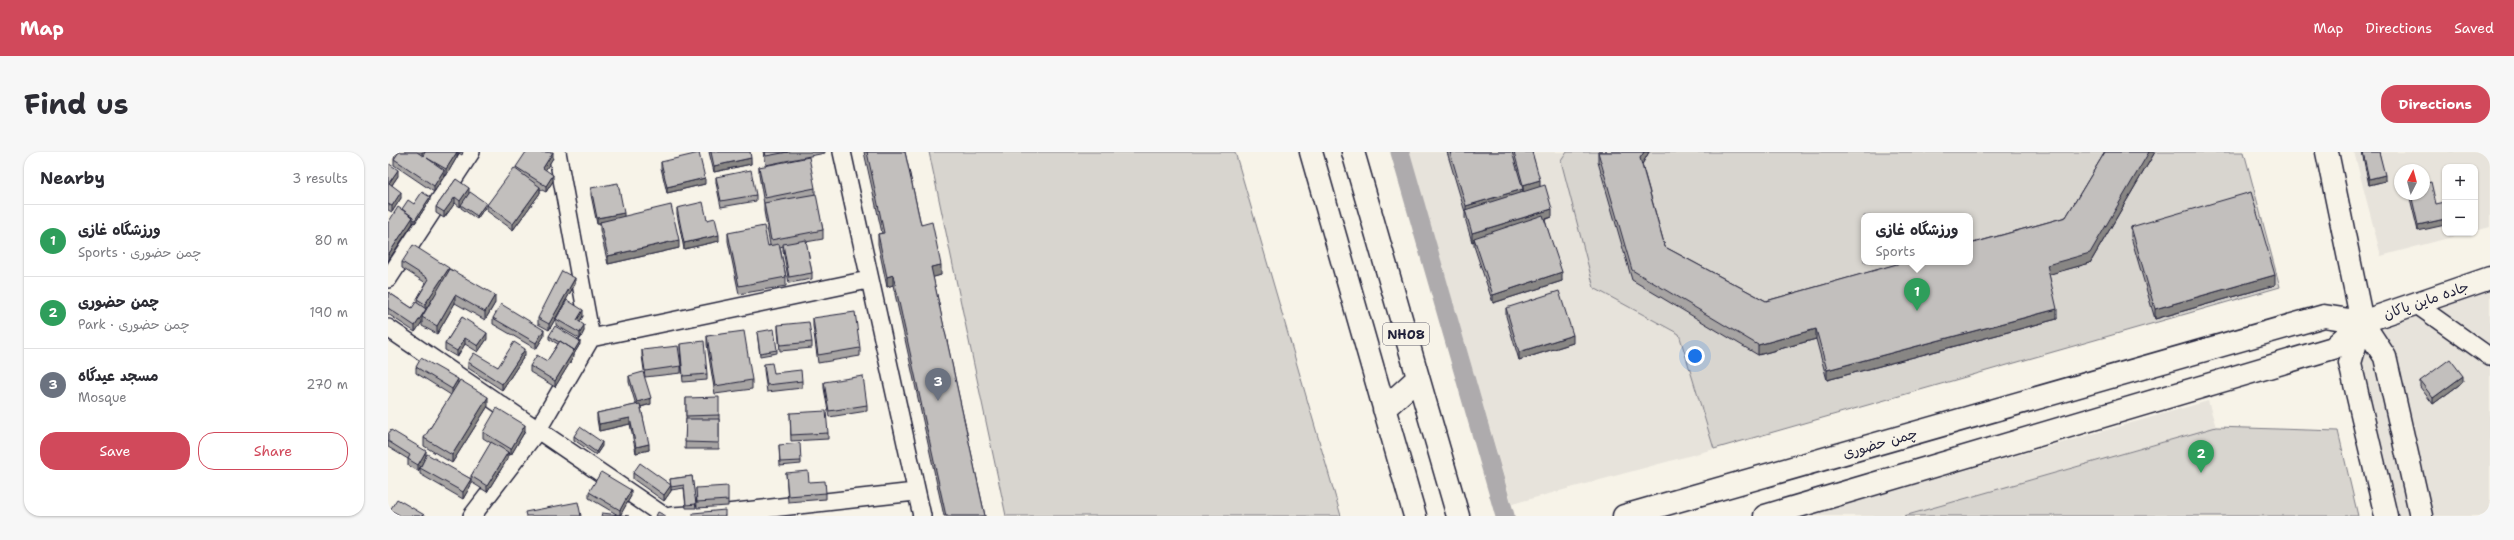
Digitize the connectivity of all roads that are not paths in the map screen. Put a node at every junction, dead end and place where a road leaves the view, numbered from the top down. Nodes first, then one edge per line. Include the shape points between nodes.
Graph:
1 (471, 152) edge
2 (557, 152) edge
3 (842, 152) edge
4 (1311, 152) edge
5 (1353, 152) edge
6 (2327, 152) edge
7 (2490, 278) edge
8 (388, 279) edge
9 (868, 280) junction
10 (2417, 305) junction
11 (2362, 322) junction
12 (388, 328) edge
13 (591, 338) junction
14 (2490, 357) edge
15 (1418, 378) junction
16 (1384, 409) junction
17 (537, 431) junction
18 (916, 492) junction
19 (472, 516) edge
20 (664, 516) edge
21 (671, 516) edge
22 (922, 516) edge
23 (1415, 516) edge
24 (1458, 516) edge
25 (1624, 516) edge
26 (1765, 516) edge
27 (2386, 516) edge
28 (2421, 516) edge

1 - 8 street
2 - 13 street
3 - 9 street
4 - 16 main road, NH08
5 - 15 main road, NH08
6 - 11 main road
7 - 10 main road, جاده ماین پاکان
9 - 13 street
9 - 18 street
10 - 11 main road, جاده ماین پاکان
10 - 14 street
11 - 25 main road, چمن حضوری via 2324,316
11 - 26 main road via 2333,348
11 - 27 main road via 2350,363
11 - 28 main road via 2385,357
12 - 17 street
13 - 17 street
15 - 16 main road
15 - 24 main road, NH08
16 - 23 main road, NH08
17 - 19 street
17 - 20 street
18 - 21 street via 727,513
18 - 22 street

